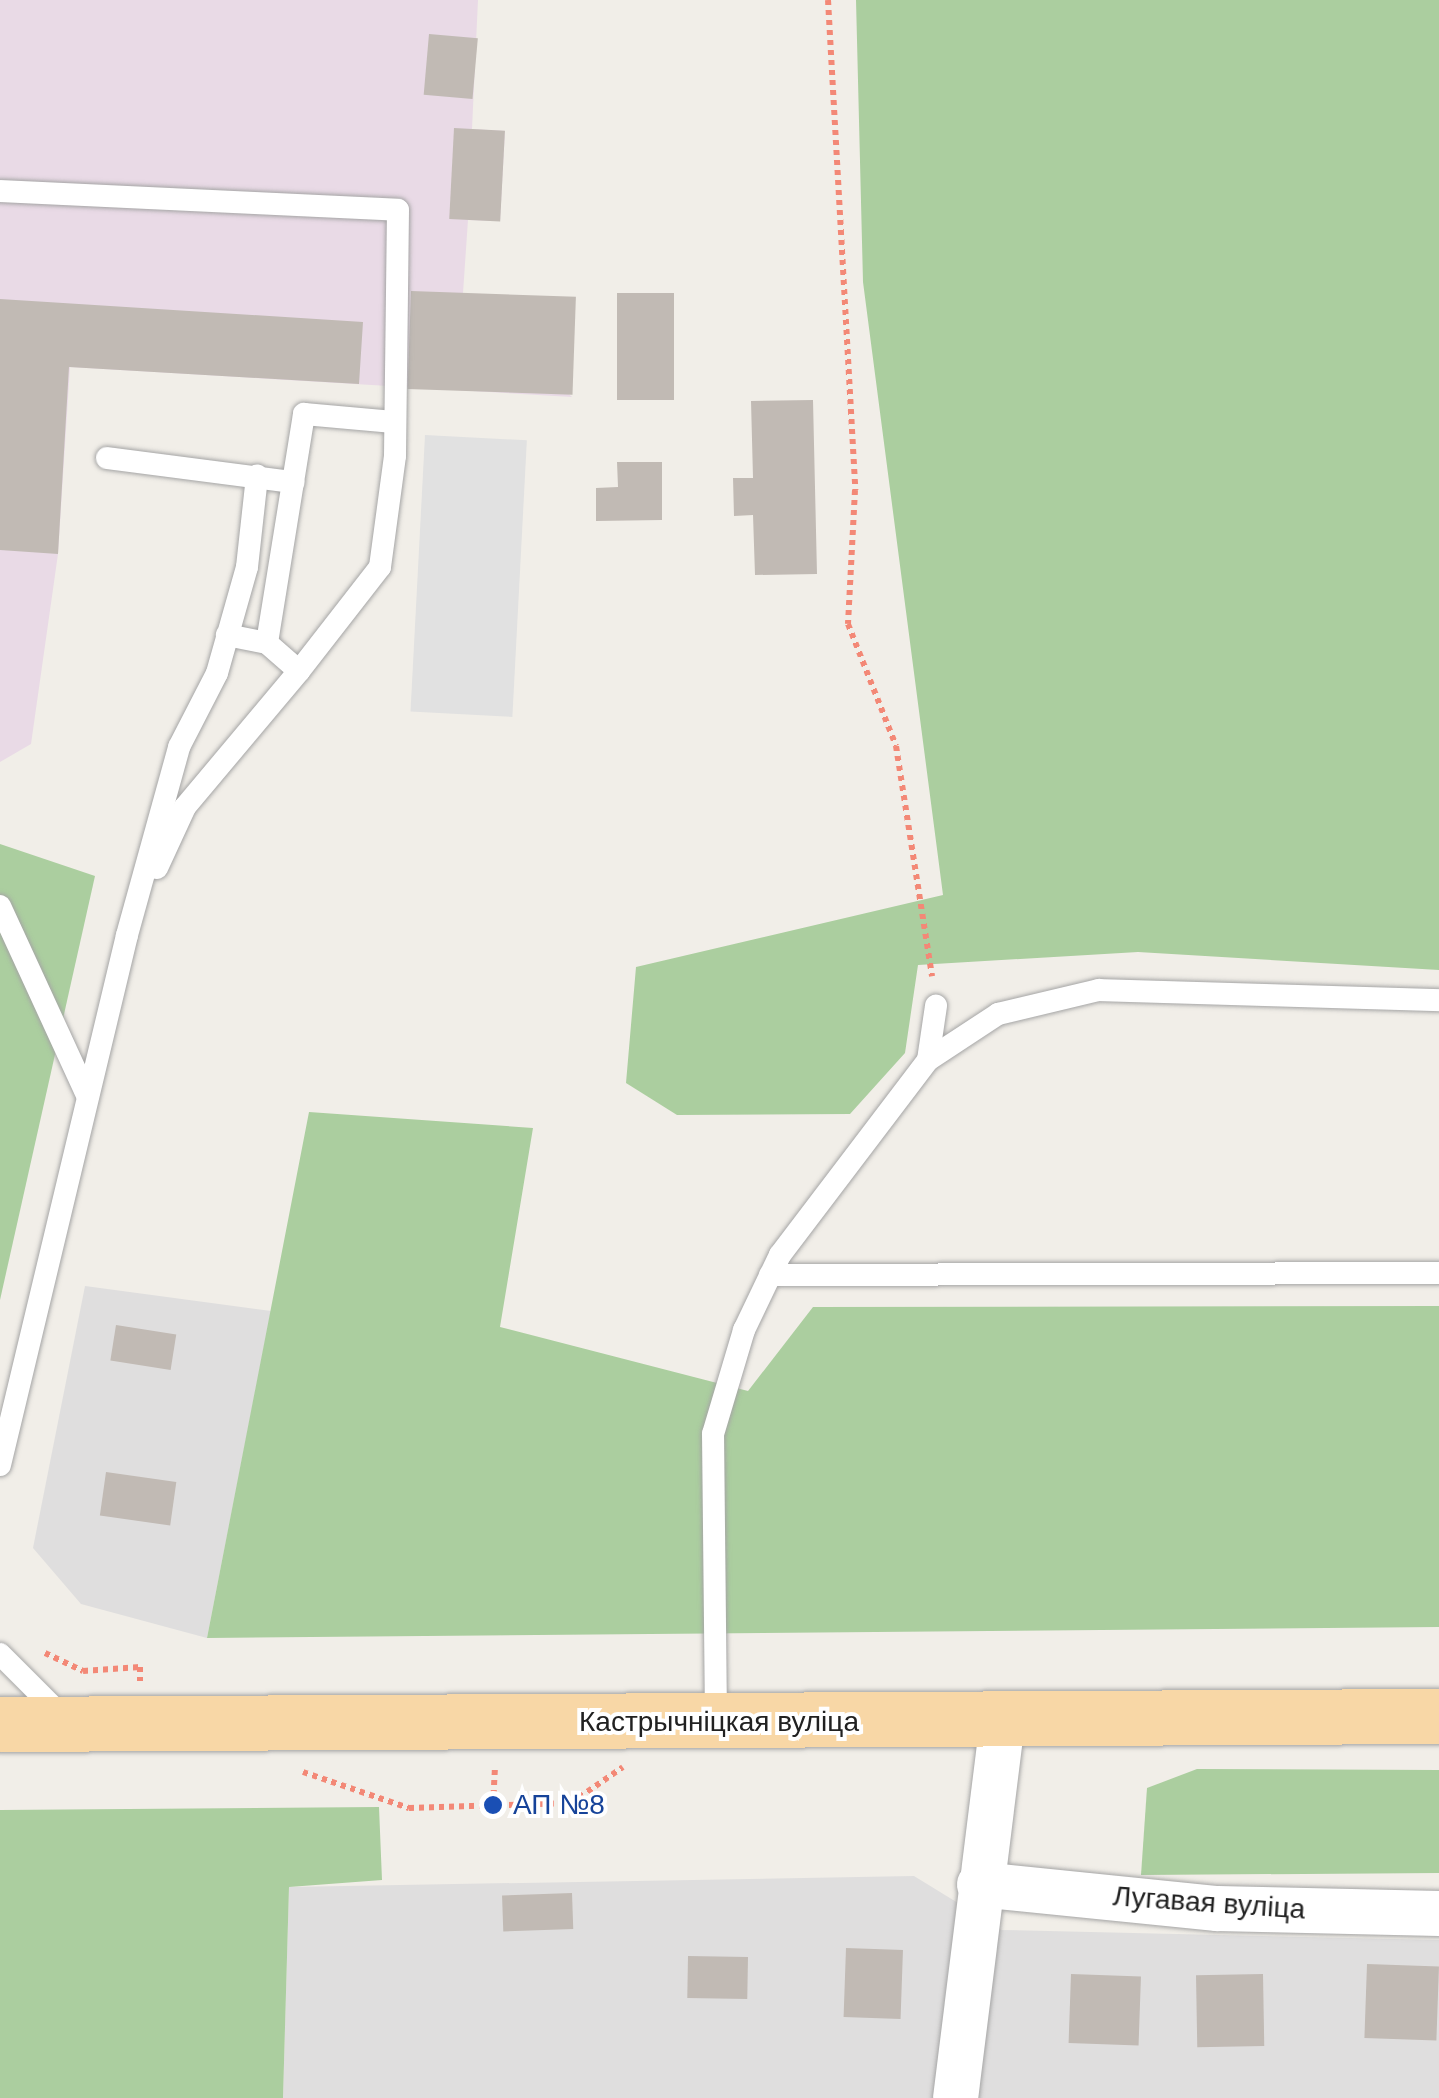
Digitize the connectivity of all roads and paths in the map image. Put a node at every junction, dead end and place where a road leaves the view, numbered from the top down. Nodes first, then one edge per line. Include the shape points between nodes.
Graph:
1 (828, 0) edge
2 (0, 191) edge
3 (394, 422) junction
4 (107, 458) dead end
5 (257, 476) junction
6 (293, 482) junction
7 (228, 636) junction
8 (268, 643) junction
9 (299, 671) junction
10 (0, 906) edge
11 (127, 936) junction
12 (1439, 1000) edge
13 (936, 1006) joint
14 (928, 1060) junction
15 (88, 1097) junction
16 (1439, 1273) edge
17 (770, 1275) junction
18 (0, 1465) edge
19 (34, 1644) dead end
20 (0, 1654) edge
21 (140, 1667) dead end
22 (1439, 1716) edge
23 (1002, 1721) junction
24 (716, 1722) junction
25 (0, 1724) edge
26 (72, 1724) junction
27 (286, 1772) dead end
28 (571, 1803) dead end
29 (979, 1884) junction
30 (1439, 1913) edge
31 (955, 2098) edge

1 - 13 path via 855,490 848,624 896,746
2 - 3 lane via 398,210
3 - 6 lane via 304,414
3 - 9 lane via 380,566
4 - 5 lane
5 - 6 lane
5 - 7 lane
6 - 8 lane
7 - 8 lane
7 - 11 lane via 179,747
8 - 9 lane
9 - 11 lane via 185,807
10 - 15 lane
11 - 15 lane
12 - 14 lane via 1098,990 998,1014
13 - 14 lane
14 - 17 lane
15 - 18 lane
16 - 17 lane
17 - 24 lane via 713,1434
19 - 21 path via 82,1671
20 - 26 lane
22 - 23 main road, Кастрычніцкая вуліца
23 - 24 main road, Кастрычніцкая вуліца
23 - 29 street
24 - 26 main road, Кастрычніцкая вуліца
25 - 26 main road, Кастрычніцкая вуліца
27 - 28 path via 409,1808
29 - 30 street, Лугавая вуліца via 1217,1908
29 - 31 street

